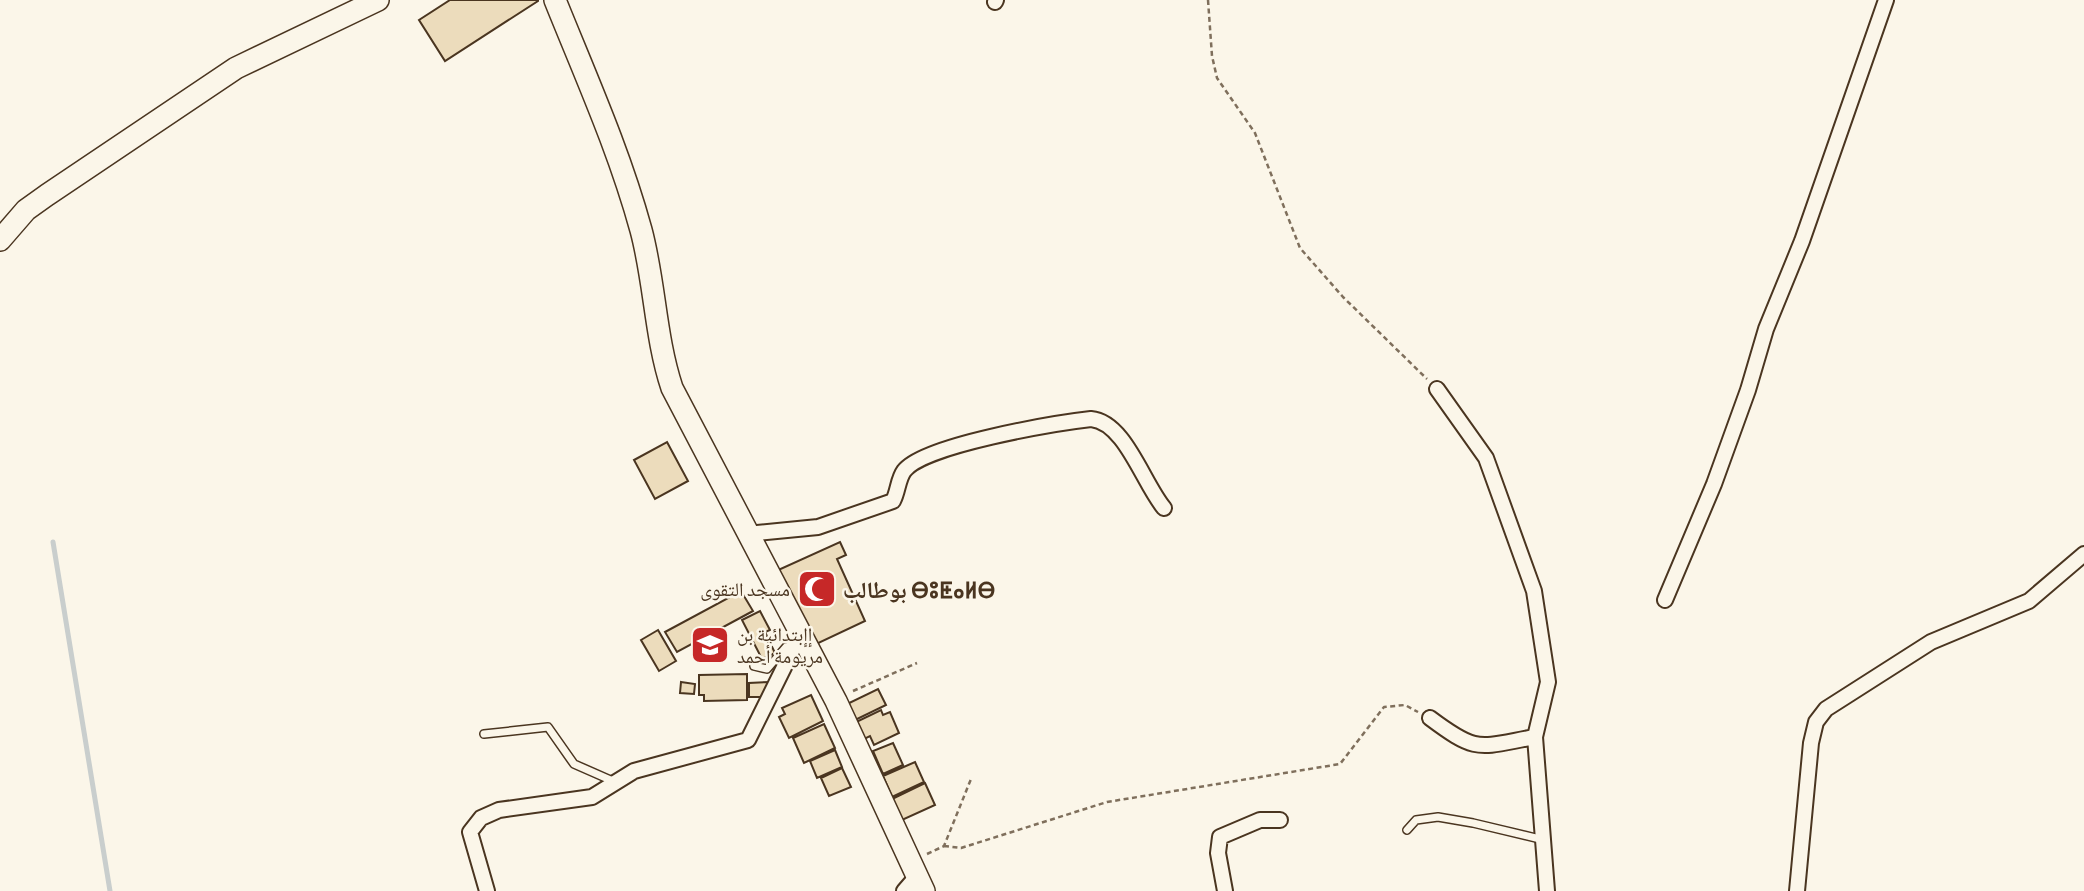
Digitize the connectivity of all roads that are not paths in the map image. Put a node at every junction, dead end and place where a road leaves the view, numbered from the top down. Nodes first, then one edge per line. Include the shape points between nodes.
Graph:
1 (378, 0) edge
2 (555, 0) edge
3 (1886, 0) edge
4 (0, 240) edge
5 (1437, 389) road end
6 (1164, 508) dead end
7 (747, 534) junction
8 (2084, 554) edge
9 (1665, 600) dead end
10 (798, 640) junction
11 (754, 666) dead end
12 (1430, 718) road end
13 (484, 734) dead end
14 (1535, 737) junction
15 (616, 782) junction
16 (1280, 820) dead end
17 (1407, 830) dead end
18 (1545, 840) junction
19 (914, 880) edge
20 (486, 891) edge
21 (1225, 891) edge
22 (1548, 891) edge
23 (1797, 891) edge

1 - 4 street via 236,68 26,210
2 - 7 street via 622,161 642,235 672,388
3 - 9 street via 1714,484
5 - 14 street via 1486,458 1527,565 1548,682
6 - 7 street via 1119,436 1104,422 1091,419 952,447 913,462 904,471 893,501 818,527
7 - 10 street
8 - 23 street via 2029,601 1931,642 1826,709 1816,722 1811,743
10 - 11 lane via 767,669
10 - 15 street via 748,740 656,764
10 - 19 street via 834,699
12 - 14 street via 1470,745
13 - 15 lane via 548,727 574,764
14 - 18 street
15 - 20 street via 592,797 499,810 481,818 470,832
16 - 21 street via 1260,820 1220,837
17 - 18 lane via 1416,820 1438,817
18 - 22 street

